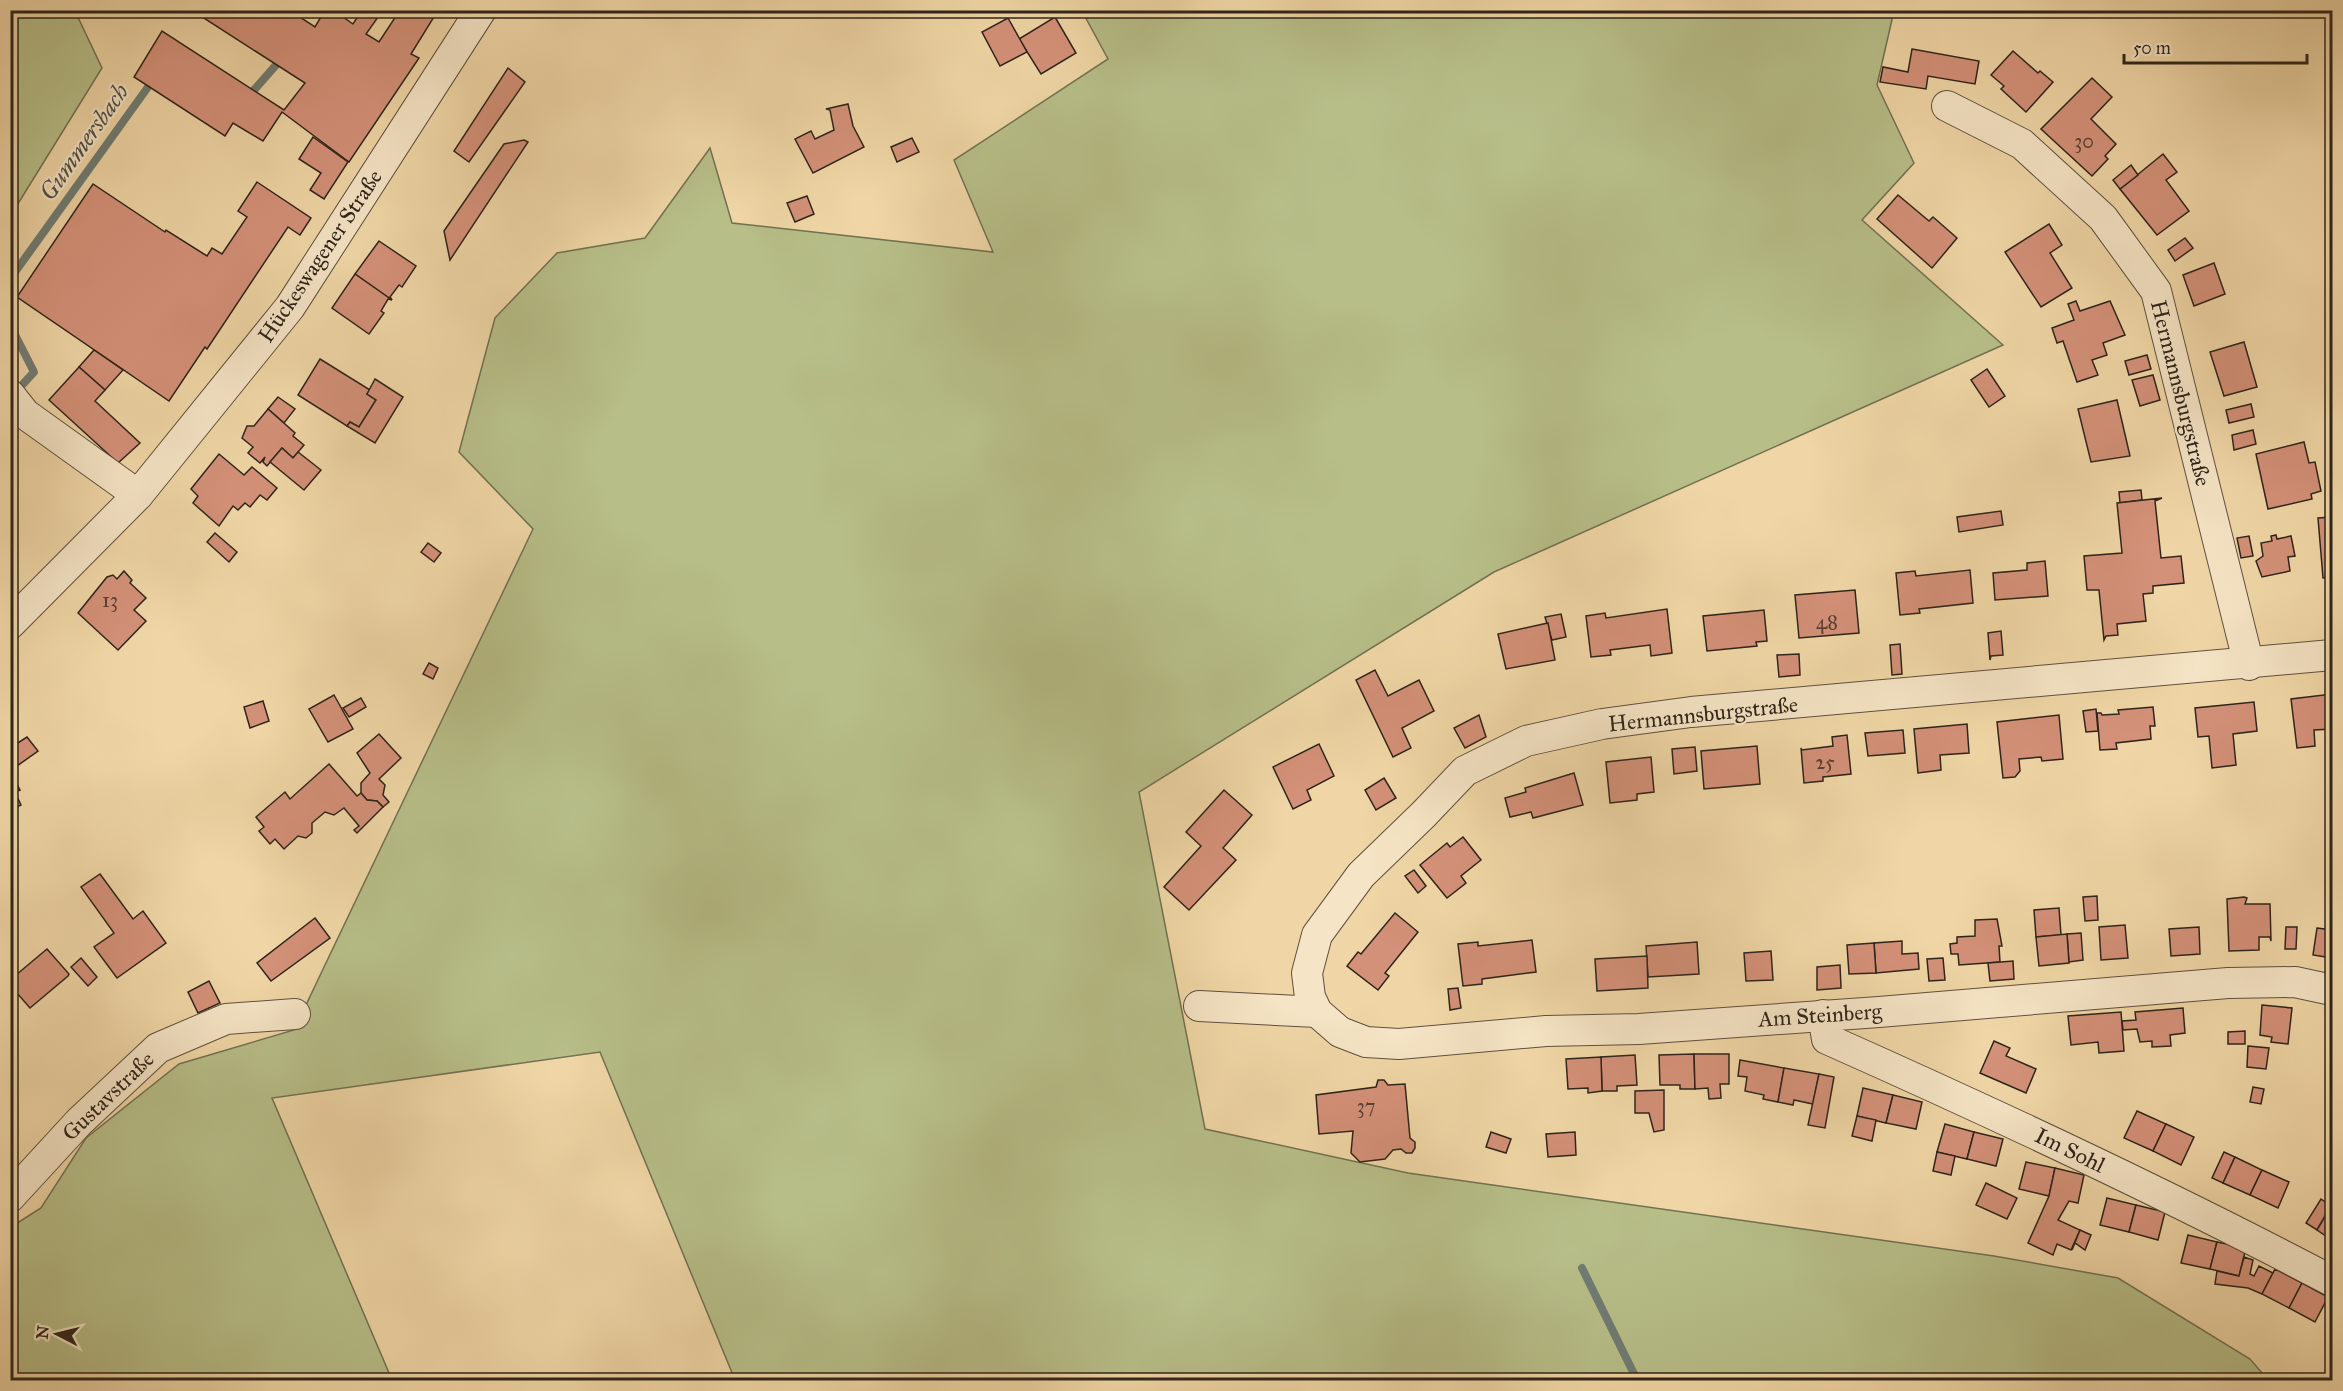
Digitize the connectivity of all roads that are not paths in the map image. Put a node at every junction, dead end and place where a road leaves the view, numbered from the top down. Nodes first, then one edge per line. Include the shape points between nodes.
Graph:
1 (473, 23) edge
2 (1947, 106) dead end
3 (10, 395) edge
4 (138, 495) junction
5 (10, 624) edge
6 (2332, 655) edge
7 (2249, 665) junction
8 (2332, 990) edge
9 (1199, 1006) dead end
10 (1317, 1012) junction
11 (295, 1014) dead end
12 (1823, 1015) junction
13 (10, 1197) edge
14 (2332, 1281) edge

1 - 4 street, Hückeswagener Straße via 290,307
2 - 7 street, Hermannsburgstraße via 2022,144 2103,218 2156,291
3 - 4 street via 25,414
4 - 5 street, Hückeswagener Straße
6 - 7 street, Hermannsburgstraße
7 - 10 street, Hermannsburgstraße via 1691,712 1602,723 1526,741 1465,771 1361,874 1317,935 1307,973
8 - 12 street, Am Steinberg via 2295,981 2228,983
9 - 10 street
10 - 12 street, Am Steinberg via 1340,1032 1366,1042 1399,1044
11 - 13 street, Gustavstraße via 226,1019 158,1048 79,1122
12 - 14 street, Im Sohl via 1827,1039 1979,1106 2221,1222

